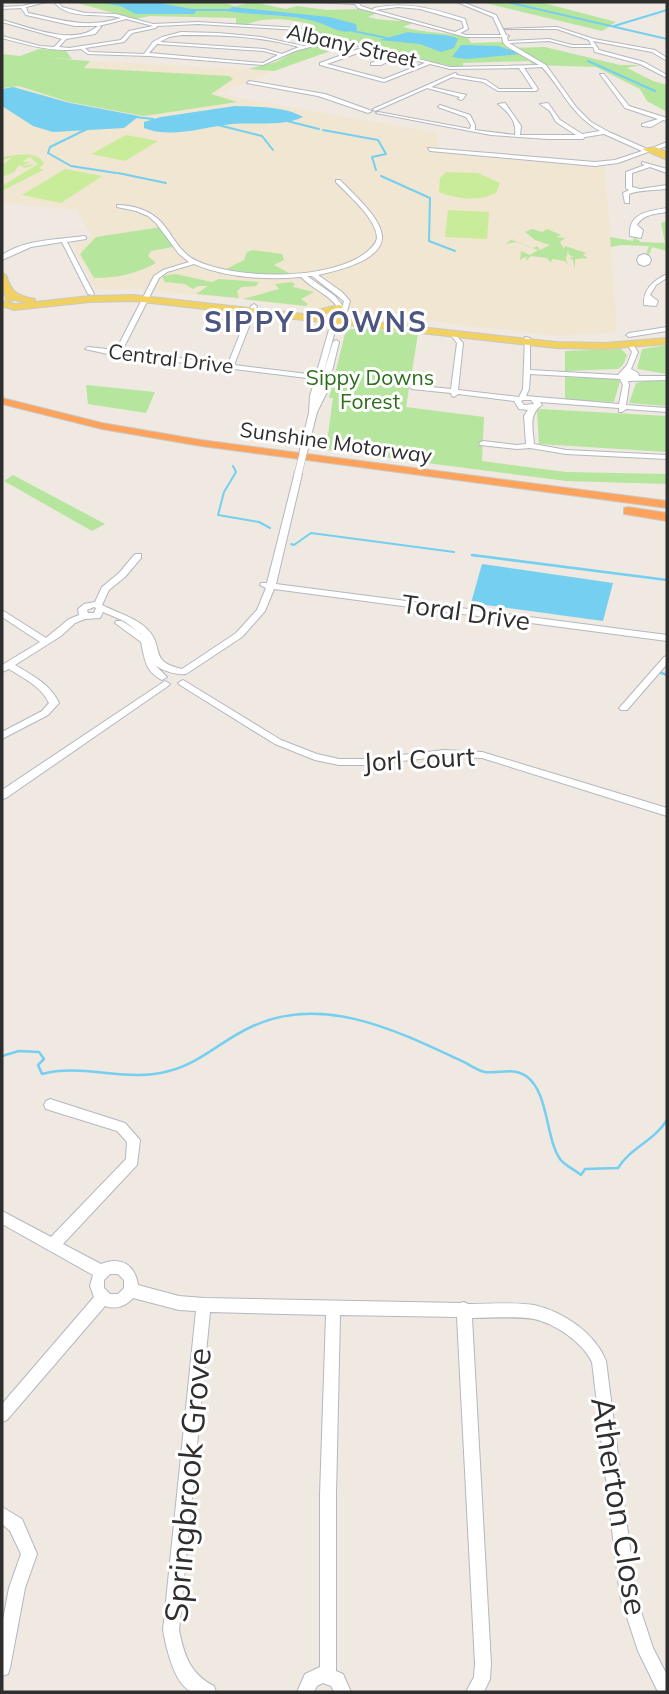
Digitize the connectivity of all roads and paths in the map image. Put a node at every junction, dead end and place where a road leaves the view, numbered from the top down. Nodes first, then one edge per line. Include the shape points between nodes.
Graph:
1 (44, 2) edge
2 (56, 2) edge
3 (255, 2) edge
4 (279, 2) edge
5 (315, 2) edge
6 (461, 2) edge
7 (356, 3) edge
8 (24, 7) junction
9 (2, 8) edge
10 (373, 10) junction
11 (125, 19) junction
12 (2, 22) edge
13 (156, 26) junction
14 (241, 26) junction
15 (99, 27) junction
16 (506, 29) junction
17 (456, 33) junction
18 (169, 35) junction
19 (233, 36) junction
20 (2, 37) edge
21 (65, 38) junction
22 (506, 38) junction
23 (337, 39) junction
24 (593, 40) junction
25 (155, 43) junction
26 (594, 46) junction
27 (82, 47) junction
28 (369, 47) junction
29 (55, 48) junction
30 (306, 48) junction
31 (401, 54) junction
32 (147, 55) junction
33 (282, 55) junction
34 (666, 59) edge
35 (385, 60) dead end
36 (429, 63) junction
37 (642, 63) junction
38 (544, 66) junction
39 (521, 67) junction
40 (459, 68) junction
41 (556, 69) dead end
42 (602, 75) dead end
43 (452, 76) junction
44 (667, 77) edge
45 (264, 85) dead end
46 (427, 87) junction
47 (568, 95) junction
48 (463, 97) dead end
49 (509, 110) dead end
50 (550, 110) dead end
51 (456, 111) dead end
52 (373, 112) junction
53 (662, 120) edge
54 (472, 131) junction
55 (607, 133) junction
56 (517, 135) junction
57 (583, 137) junction
58 (619, 138) junction
59 (667, 144) edge
60 (651, 150) junction
61 (667, 156) edge
62 (629, 158) junction
63 (612, 163) junction
64 (648, 166) junction
65 (667, 172) edge
66 (338, 181) dead end
67 (667, 187) edge
68 (633, 190) junction
69 (627, 202) dead end
70 (119, 206) dead end
71 (667, 210) edge
72 (633, 225) dead end
73 (84, 238) dead end
74 (64, 241) junction
75 (2, 260) edge
76 (194, 262) junction
77 (313, 273) junction
78 (302, 274) junction
79 (2, 275) edge
80 (661, 277) edge
81 (8, 292) junction
82 (90, 294) junction
83 (647, 295) dead end
84 (147, 297) junction
85 (40, 300) junction
86 (4, 306) edge
87 (253, 308) junction
88 (340, 319) junction
89 (667, 329) edge
90 (452, 333) junction
91 (470, 335) junction
92 (629, 339) junction
93 (667, 339) edge
94 (527, 340) junction
95 (460, 343) junction
96 (230, 366) junction
97 (526, 372) junction
98 (629, 375) junction
99 (323, 377) junction
100 (667, 378) edge
101 (412, 388) dead end
102 (526, 389) junction
103 (455, 394) junction
104 (2, 401) edge
105 (520, 402) junction
106 (535, 403) junction
107 (622, 408) junction
108 (667, 411) edge
109 (2, 412) edge
110 (528, 416) junction
111 (483, 443) dead end
112 (530, 446) junction
113 (667, 457) edge
114 (667, 504) edge
115 (667, 516) edge
116 (138, 556) dead end
117 (268, 585) junction
118 (99, 609) junction
119 (2, 613) edge
120 (667, 638) edge
121 (45, 641) junction
122 (667, 659) edge
123 (5, 667) edge
124 (180, 675) junction
125 (164, 681) junction
126 (624, 708) dead end
127 (2, 736) edge
128 (2, 794) edge
129 (667, 811) edge
130 (50, 1105) dead end
131 (2, 1217) edge
132 (52, 1246) junction
133 (103, 1273) junction
134 (130, 1290) junction
135 (103, 1298) junction
136 (204, 1305) junction
137 (333, 1307) junction
138 (464, 1309) junction
139 (2, 1415) edge
140 (2, 1515) edge
141 (2, 1668) edge
142 (328, 1675) junction
143 (477, 1691) edge
144 (208, 1692) edge
145 (305, 1692) edge
146 (343, 1692) edge
147 (667, 1692) edge

1 - 8 street
2 - 11 street, Albany Street via 61,8
3 - 4 street
5 - 7 street
6 - 16 street via 498,14
6 - 22 street via 495,16
7 - 10 street
8 - 9 street
8 - 15 street via 26,14
10 - 17 street
10 - 17 street via 411,6 439,12 464,20 466,29
11 - 13 street, Albany Street
11 - 15 street
12 - 21 street
13 - 14 street, Albany Street
13 - 18 street
13 - 27 street via 131,32 122,41
14 - 19 street
14 - 23 street, Albany Street via 298,29
15 - 21 street via 93,33
16 - 22 street
16 - 24 street via 557,28
17 - 22 street
18 - 19 street
18 - 25 street
19 - 30 street via 287,41
20 - 29 street
21 - 29 street
22 - 26 street
22 - 38 street via 509,47
23 - 28 street, Albany Street
23 - 30 street
24 - 26 street
24 - 34 street via 653,51
25 - 32 street
25 - 33 street
26 - 37 street via 597,51
27 - 29 street
27 - 32 street via 88,53
28 - 31 street, Albany Street
28 - 36 street via 322,64 385,81
30 - 33 street
31 - 35 street
31 - 36 street, Albany Street
32 - 33 street via 263,65
34 - 37 street
36 - 40 street, Albany Street
37 - 44 street
38 - 39 street, Albany Street
38 - 47 street
39 - 40 street, Albany Street
39 - 43 street via 536,89 498,90 484,81
40 - 43 street
41 - 47 street
42 - 53 street via 625,106
43 - 46 street
45 - 52 street via 332,98
46 - 48 street
46 - 52 street
47 - 55 street via 579,115
47 - 58 street
49 - 56 street via 519,126
50 - 57 street
51 - 54 street via 470,119
52 - 54 street
54 - 56 street
55 - 57 street
55 - 58 street
55 - 60 street
56 - 57 street
58 - 60 street
59 - 60 street
60 - 61 main road
60 - 62 street
62 - 63 street
62 - 64 street
63 - 63 street via 590,164 430,149 437,148
64 - 65 street
64 - 68 street via 629,172
66 - 77 street via 377,224 379,242 355,261
67 - 68 street
68 - 69 street via 626,193
70 - 76 street via 154,215 180,252
71 - 72 street via 642,215
73 - 74 street
74 - 75 street via 16,250
74 - 82 street
76 - 78 street via 246,276
76 - 84 street via 159,275
77 - 78 street
77 - 88 street via 323,285 344,296
78 - 88 street via 313,287 336,299
79 - 81 main road
80 - 83 street
81 - 85 main road via 20,300
81 - 86 main road via 10,304
82 - 84 main road
82 - 85 main road
84 - 86 main road
84 - 87 main road
84 - 96 street, Central Drive via 118,352
85 - 86 main road
87 - 88 main road
87 - 88 main road
87 - 96 street
88 - 90 main road
88 - 94 main road
88 - 99 street
89 - 92 street
90 - 91 main road
90 - 95 street
91 - 94 main road
91 - 95 street
92 - 93 main road
92 - 94 main road via 576,346
92 - 98 street via 635,352
93 - 94 main road
94 - 97 street
95 - 103 street
96 - 99 street, Central Drive
97 - 98 street
97 - 102 street
98 - 100 street
98 - 107 street
99 - 117 street, bridge
101 - 103 street
102 - 105 street
102 - 106 street
103 - 105 street
104 - 114 highway, Sunshine Motorway via 102,426 201,443
105 - 106 street
105 - 110 street
106 - 107 street
106 - 110 street
107 - 108 street
109 - 115 highway, Sunshine Motorway via 192,452
110 - 112 street
111 - 112 street
112 - 113 street via 566,453
116 - 118 street via 105,589
117 - 120 street, Toral Drive
117 - 124 street via 267,600 253,622
118 - 121 street
118 - 124 street, Jorl Court via 136,625 148,635 159,664
118 - 125 street via 145,641 151,667
119 - 121 street
121 - 123 street
122 - 126 street
123 - 127 street via 46,691 54,703 46,713
124 - 125 street
124 - 125 street via 176,686
124 - 129 street, Jorl Court via 278,743 316,757 368,762 444,752 482,755
125 - 128 street
130 - 132 street via 121,1127 134,1140 132,1161
131 - 132 street
132 - 133 street
133 - 134 street via 117,1267 127,1271 132,1280
133 - 135 street via 97,1288
134 - 135 street via 117,1300
134 - 136 street, Atherton Close
135 - 139 street
136 - 137 street, Atherton Close
136 - 144 street, Springbrook Grove via 172,1630 183,1672
137 - 138 street, Atherton Close
137 - 142 street
138 - 143 street via 483,1664
138 - 147 street, Atherton Close via 551,1317 595,1350 628,1596 646,1651
140 - 141 street via 16,1525 29,1554 14,1600
142 - 145 street via 315,1677
142 - 146 street

